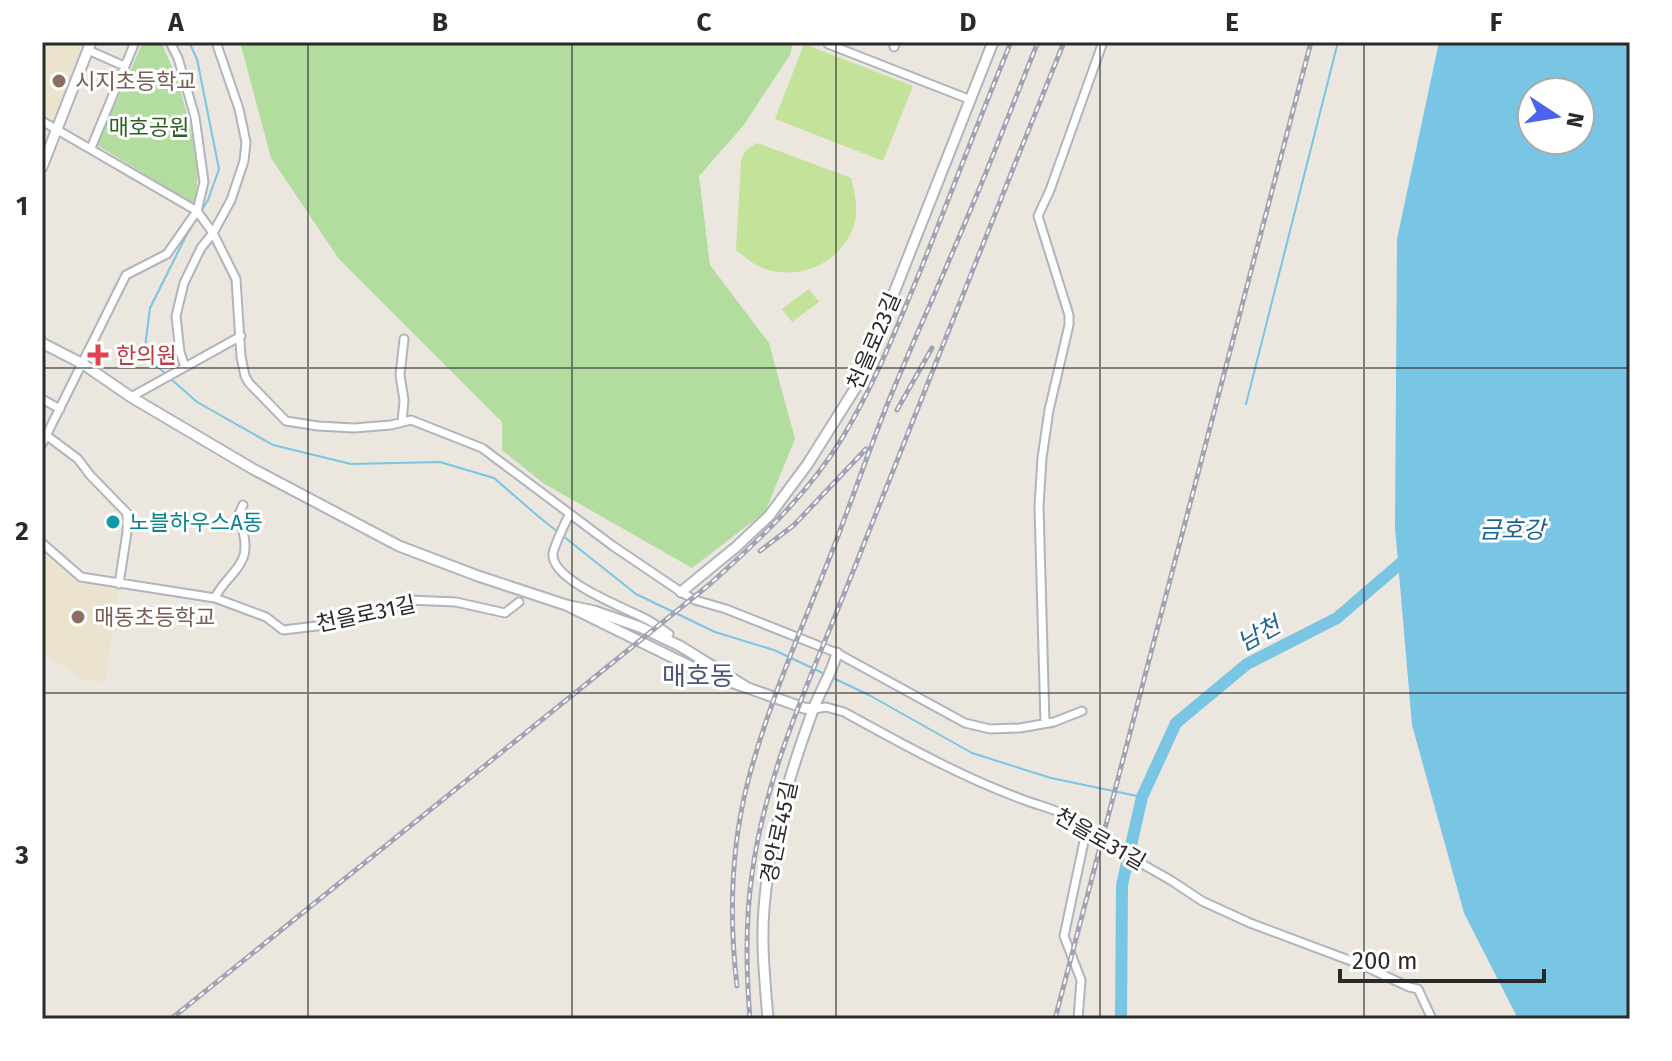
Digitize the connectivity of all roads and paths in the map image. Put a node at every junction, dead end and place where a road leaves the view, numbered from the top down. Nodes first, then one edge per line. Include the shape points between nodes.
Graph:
1 (135, 42) edge
2 (170, 42) edge
3 (216, 42) edge
4 (993, 42) edge
5 (1103, 42) edge
6 (828, 44) dead end
7 (90, 46) edge
8 (124, 66) junction
9 (971, 100) junction
10 (42, 121) edge
11 (58, 129) junction
12 (91, 148) junction
13 (42, 167) edge
14 (197, 211) junction
15 (211, 229) junction
16 (241, 336) junction
17 (404, 339) dead end
18 (42, 343) edge
19 (83, 364) junction
20 (185, 367) junction
21 (131, 397) junction
22 (42, 399) edge
23 (60, 409) junction
24 (402, 422) junction
25 (46, 435) junction
26 (42, 444) edge
27 (243, 505) dead end
28 (568, 518) junction
29 (42, 543) edge
30 (119, 584) junction
31 (681, 592) junction
32 (215, 598) junction
33 (519, 602) dead end
34 (566, 605) junction
35 (669, 634) dead end
36 (836, 657) junction
37 (748, 688) junction
38 (814, 709) junction
39 (1082, 711) dead end
40 (1045, 723) junction
41 (1086, 832) junction
42 (768, 1019) edge
43 (1078, 1019) edge
44 (1432, 1019) edge

1 - 8 street
2 - 14 street via 195,117 204,182
3 - 15 street via 246,142 231,200
4 - 9 street, 천을로23길
5 - 40 street via 1038,216 1069,315 1049,410 1039,506
6 - 9 street
7 - 8 street
7 - 11 street
8 - 12 street
9 - 31 street, 천을로23길 via 858,384 769,516
10 - 11 street
11 - 12 street
11 - 13 street
12 - 14 street
14 - 15 street
14 - 19 street via 167,254 126,275
15 - 16 street via 236,279
15 - 20 street via 184,283 176,316
16 - 20 street
16 - 24 street via 245,376 286,421 354,428
17 - 24 street
18 - 19 street
19 - 21 street
19 - 23 street
20 - 21 street
21 - 34 street via 399,546
22 - 23 street
23 - 25 street
24 - 28 street via 411,420 482,448
25 - 26 street
25 - 30 street via 78,459 127,513
27 - 32 street via 243,560
28 - 31 street
28 - 35 street via 552,554 556,567 588,591
29 - 30 street, 천을로31길 via 81,577
30 - 32 street, 천을로31길
31 - 36 street
32 - 33 street, 천을로31길 via 266,617 283,630 325,625 408,600 456,602 505,613
34 - 37 street via 702,672
34 - 37 street via 662,637
36 - 38 street, 경안로45길
36 - 40 street via 965,723 990,729
37 - 38 street, 천을로31길
38 - 41 street, 천을로31길 via 844,712 972,780 1056,811 1082,824
38 - 42 street, 경안로45길 via 789,783 764,906
39 - 40 street
41 - 43 street via 1064,936 1081,980
41 - 44 street, 천을로31길 via 1202,901 1418,989

